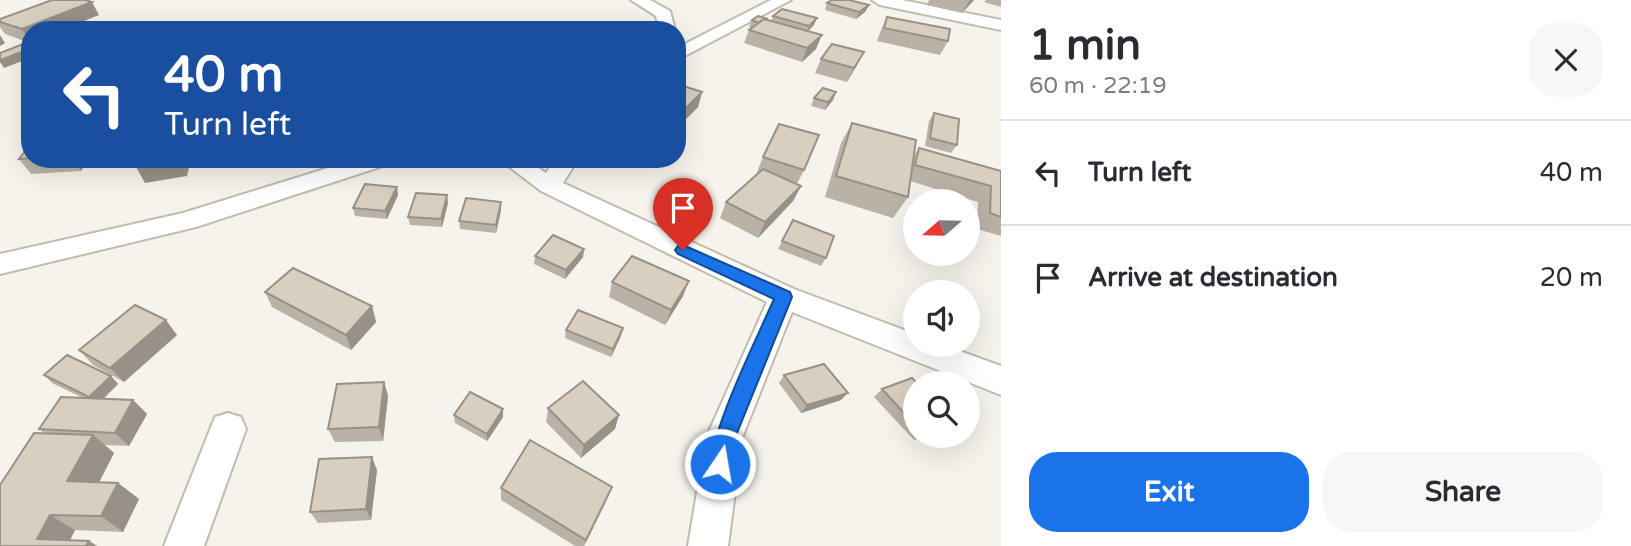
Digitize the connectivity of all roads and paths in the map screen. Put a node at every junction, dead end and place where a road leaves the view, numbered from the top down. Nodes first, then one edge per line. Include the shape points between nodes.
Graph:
1 (639, 0) edge
2 (783, 0) edge
3 (880, 0) edge
4 (665, 21) edge
5 (1001, 25) edge
6 (686, 50) edge
7 (353, 168) edge
8 (523, 168) edge
9 (561, 168) edge
10 (549, 186) junction
11 (0, 264) edge
12 (784, 297) junction
13 (1001, 381) edge
14 (228, 429) dead end
15 (184, 546) edge
16 (708, 546) edge

1 - 4 street via 664,14
2 - 6 street
3 - 5 street
7 - 11 street via 187,222
8 - 10 street
9 - 10 street
10 - 12 street
12 - 13 street
12 - 16 street via 724,438
14 - 15 street

